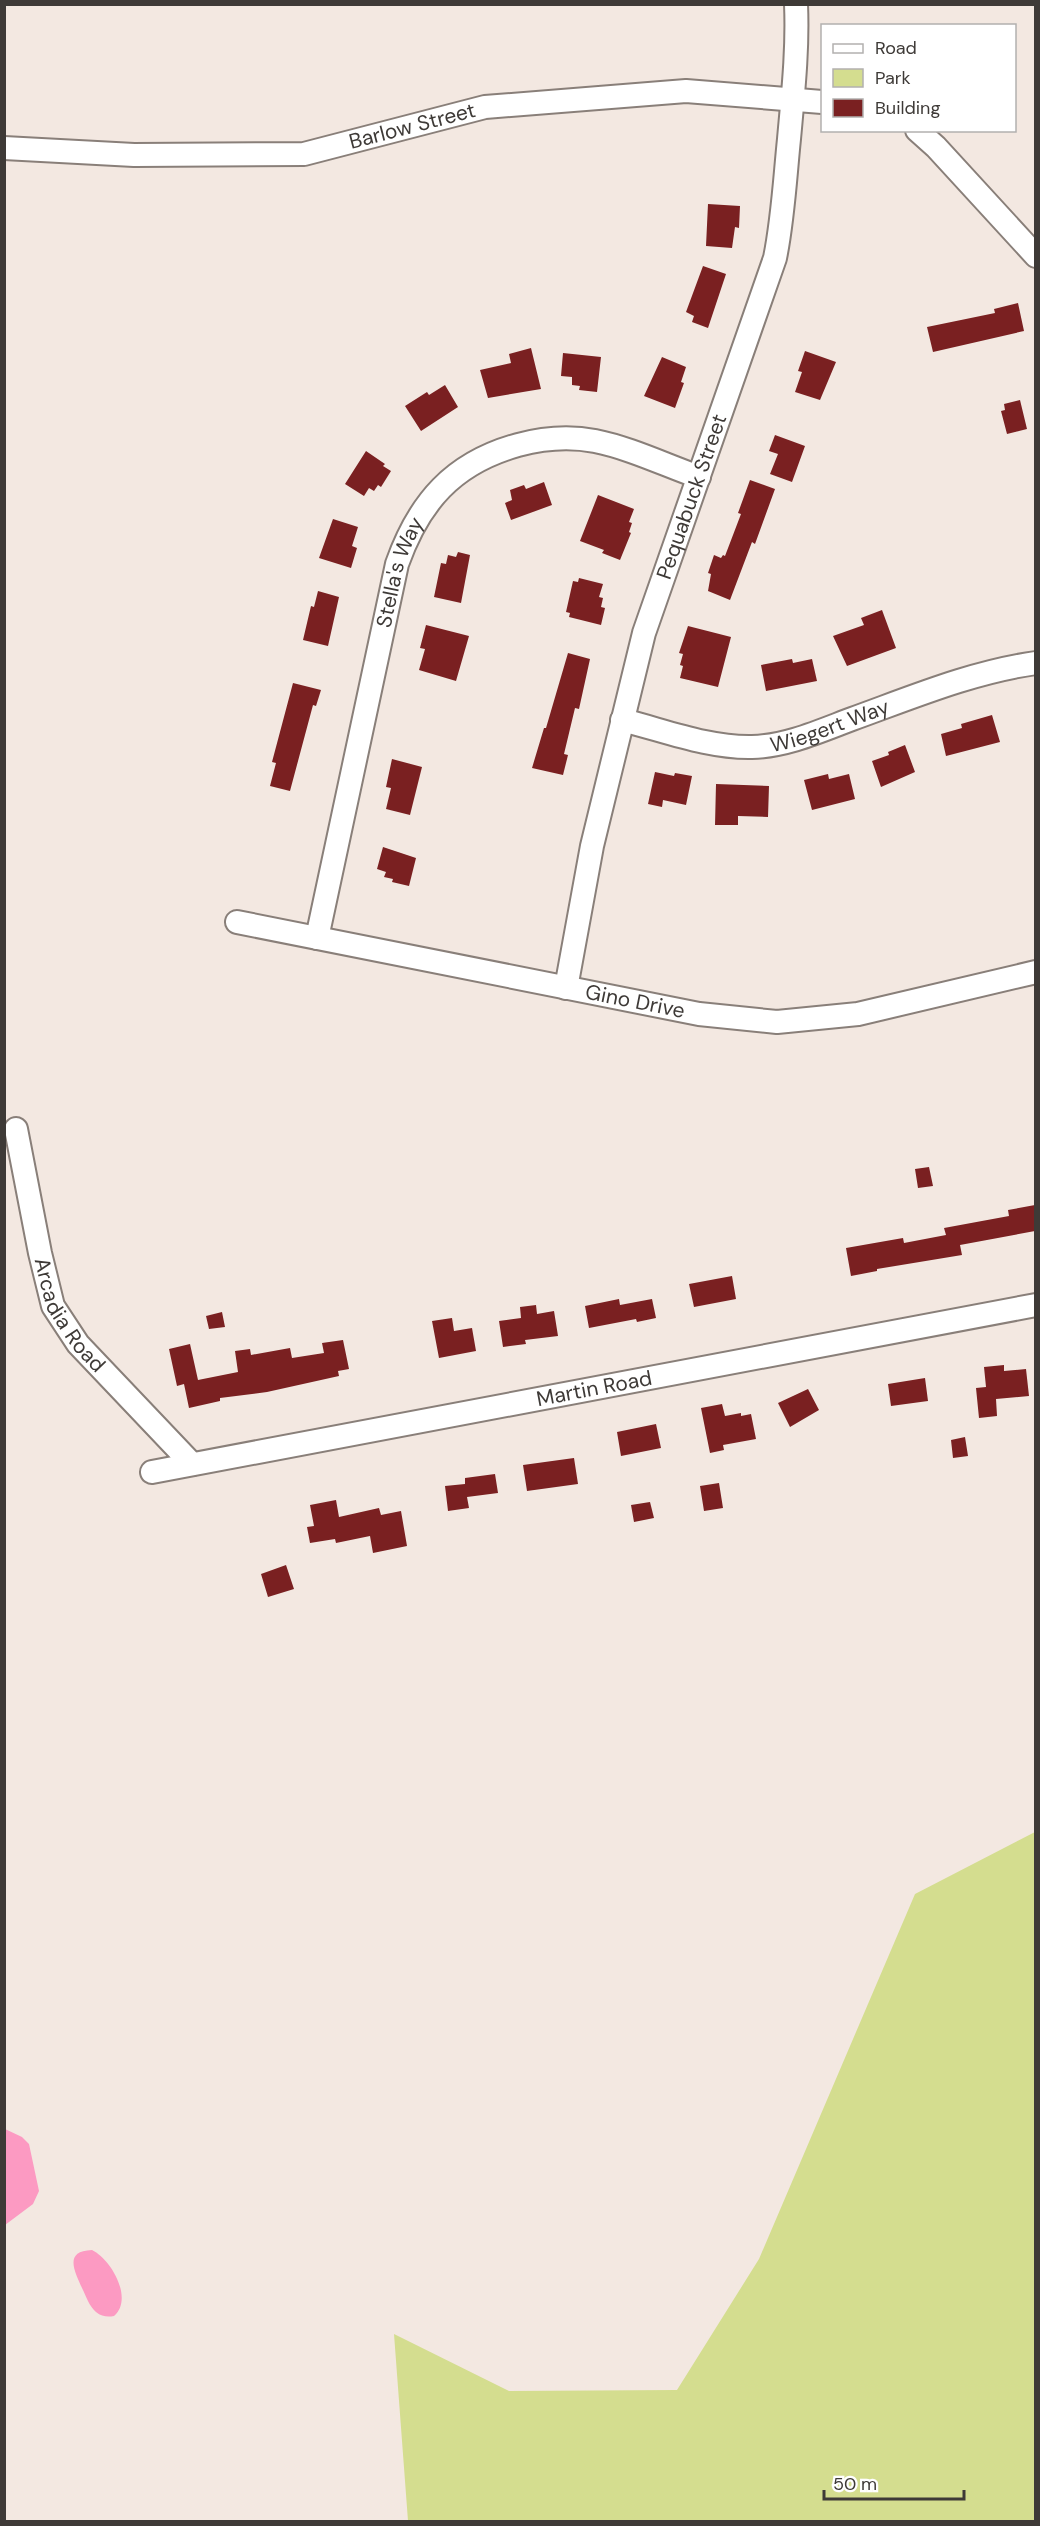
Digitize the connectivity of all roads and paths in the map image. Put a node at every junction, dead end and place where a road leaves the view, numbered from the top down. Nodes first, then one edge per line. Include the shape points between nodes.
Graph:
1 (796, 4) edge
2 (792, 100) junction
3 (821, 102) edge
4 (919, 132) edge
5 (4, 148) edge
6 (1035, 256) edge
7 (699, 477) junction
8 (1035, 663) edge
9 (622, 720) junction
10 (237, 922) dead end
11 (317, 938) junction
12 (1035, 972) edge
13 (566, 988) junction
14 (16, 1129) dead end
15 (1035, 1305) edge
16 (192, 1464) junction
17 (152, 1472) dead end

1 - 2 street, Pequabuck Street
2 - 3 street, Barlow Street
2 - 5 street, Barlow Street via 686,91 485,106 304,154 134,155
2 - 7 street, Pequabuck Street via 775,258
4 - 6 street
7 - 9 street, Pequabuck Street via 644,633
7 - 11 street, Stella's Way via 598,442 547,439 506,448 474,462 433,496 414,524 397,564
8 - 9 street, Wiegert Way via 982,672 812,734 768,745 722,744
9 - 13 street, Pequabuck Street via 592,846
10 - 11 street, Gino Drive
11 - 13 street, Gino Drive
12 - 13 street, Gino Drive via 858,1014 777,1022 699,1014
14 - 16 street, Arcadia Road via 53,1305 78,1344
15 - 16 street, Martin Road
16 - 17 street, Martin Road

